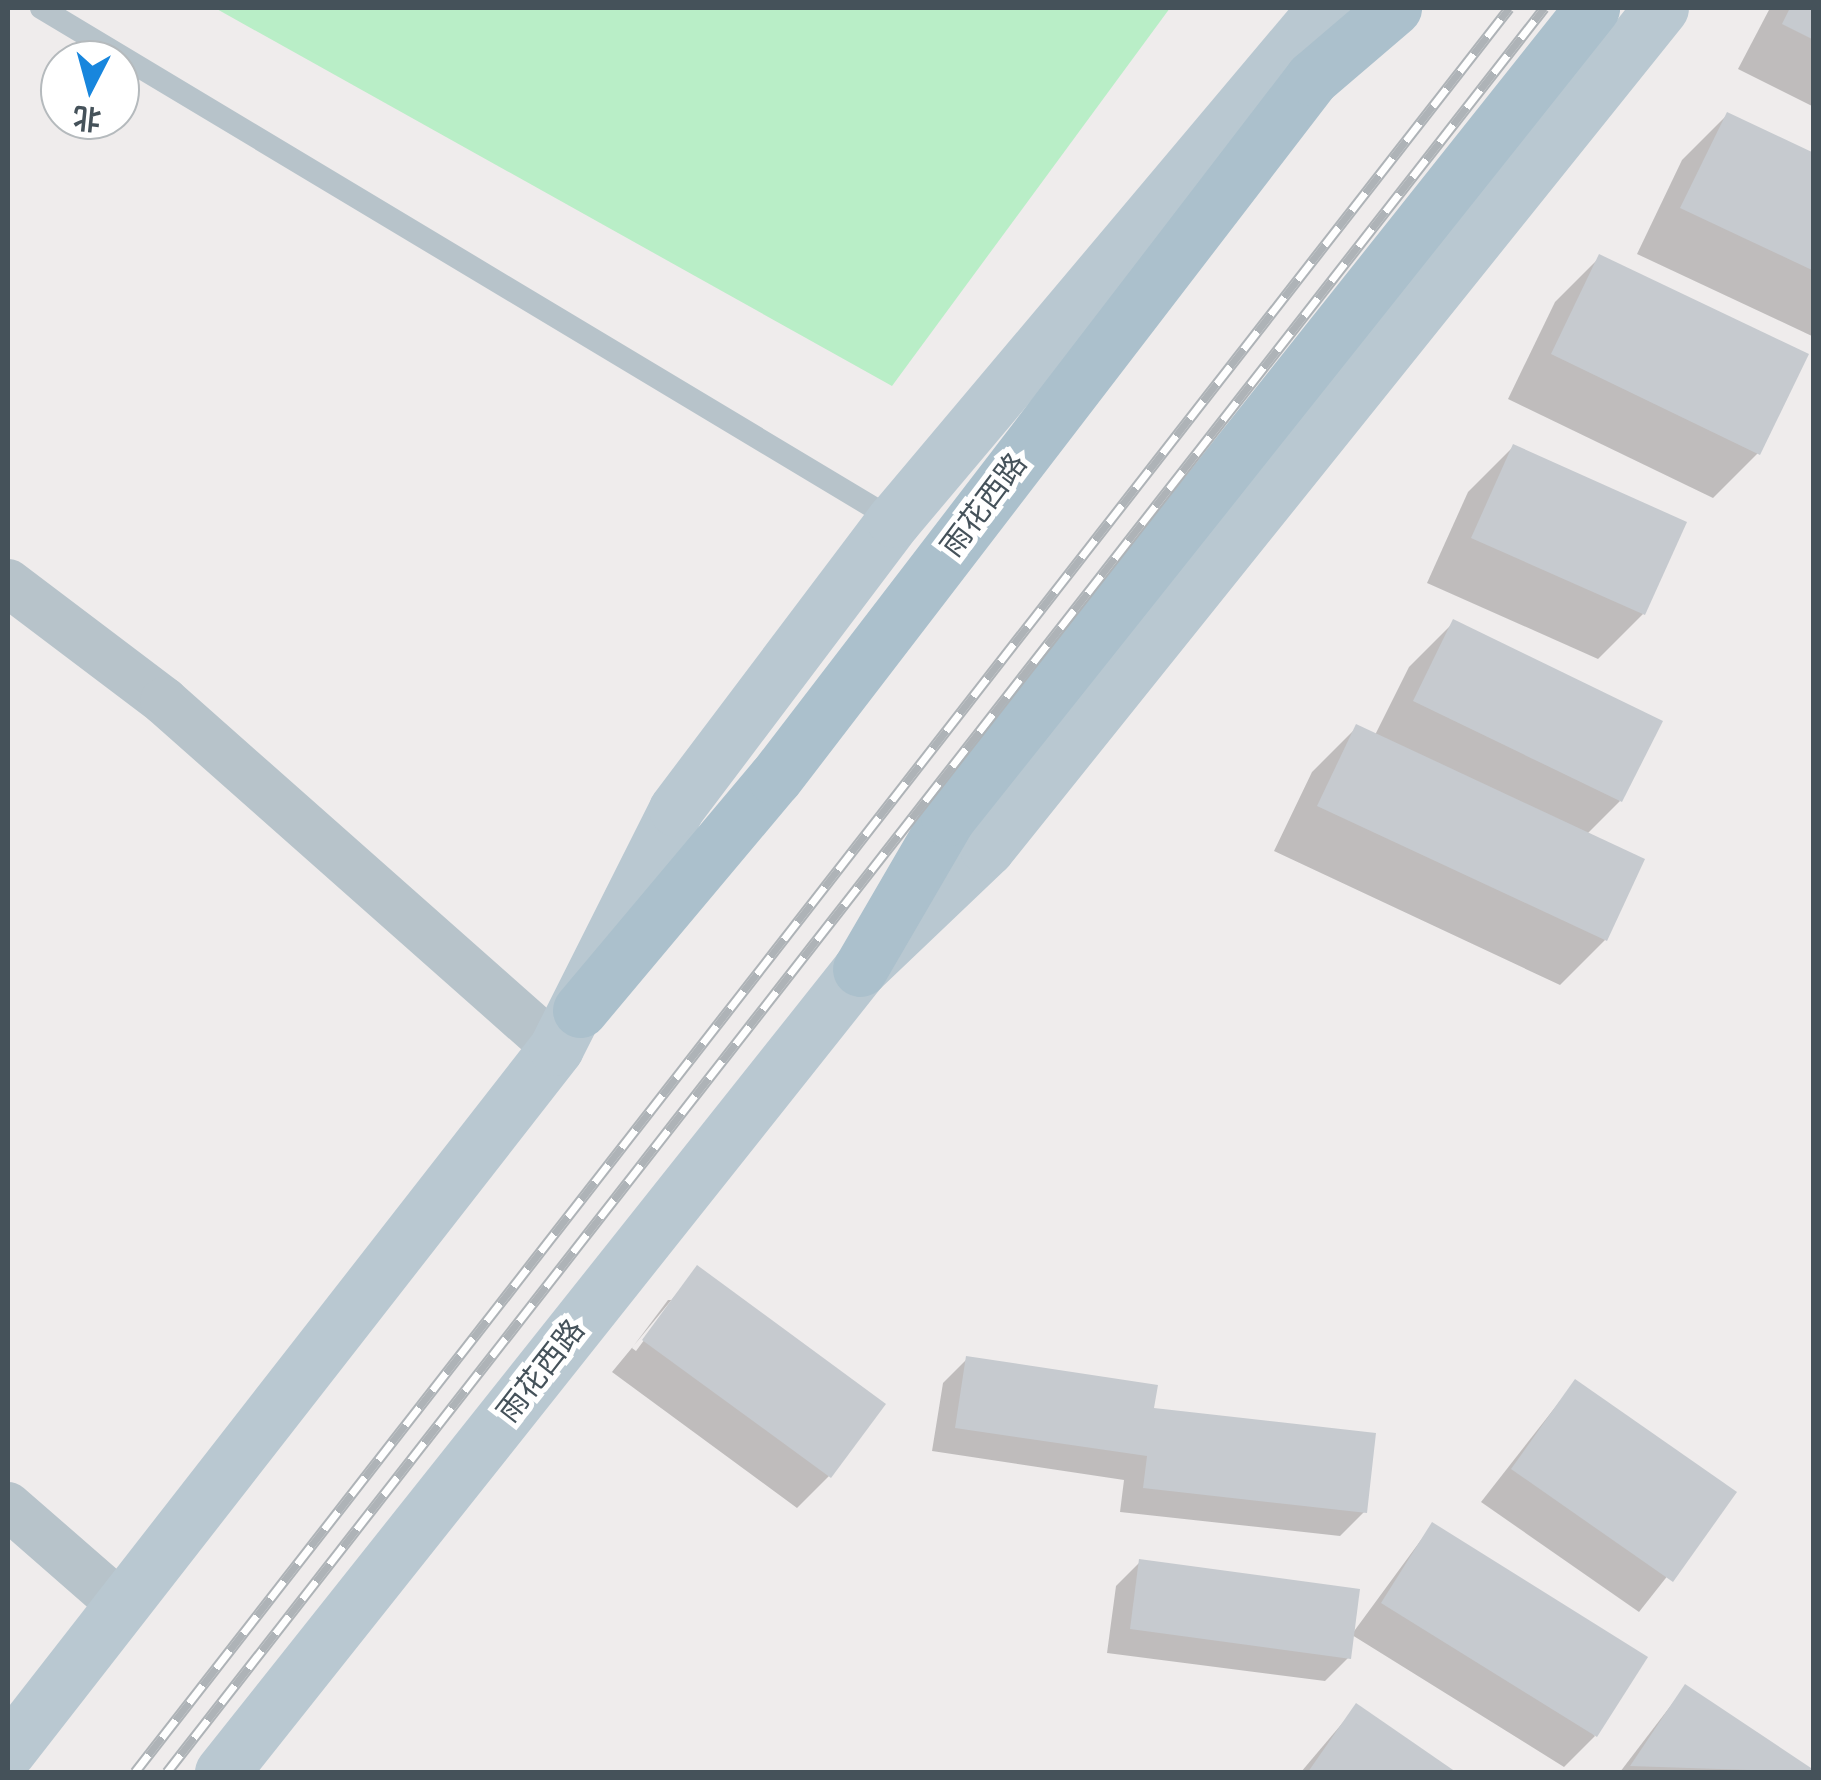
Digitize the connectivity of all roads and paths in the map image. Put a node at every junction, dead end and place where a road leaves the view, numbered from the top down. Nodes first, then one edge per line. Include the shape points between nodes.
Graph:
1 (42, 8) edge
2 (1326, 8) edge
3 (1394, 8) edge
4 (1592, 8) edge
5 (1661, 8) edge
6 (894, 520) junction
7 (8, 583) edge
8 (860, 969) junction
9 (568, 1029) junction
10 (8, 1506) edge
11 (119, 1602) junction
12 (8, 1752) edge
13 (222, 1772) edge

1 - 6 lane
2 - 6 main road, 雨花西路
3 - 9 lane via 1312,78 774,778
4 - 8 main road, 雨花西路 via 948,818
5 - 8 main road, 雨花西路 via 987,848
6 - 9 main road, 雨花西路 via 676,810
7 - 9 street
8 - 13 main road, 雨花西路
9 - 11 lane
10 - 11 street
11 - 12 lane

